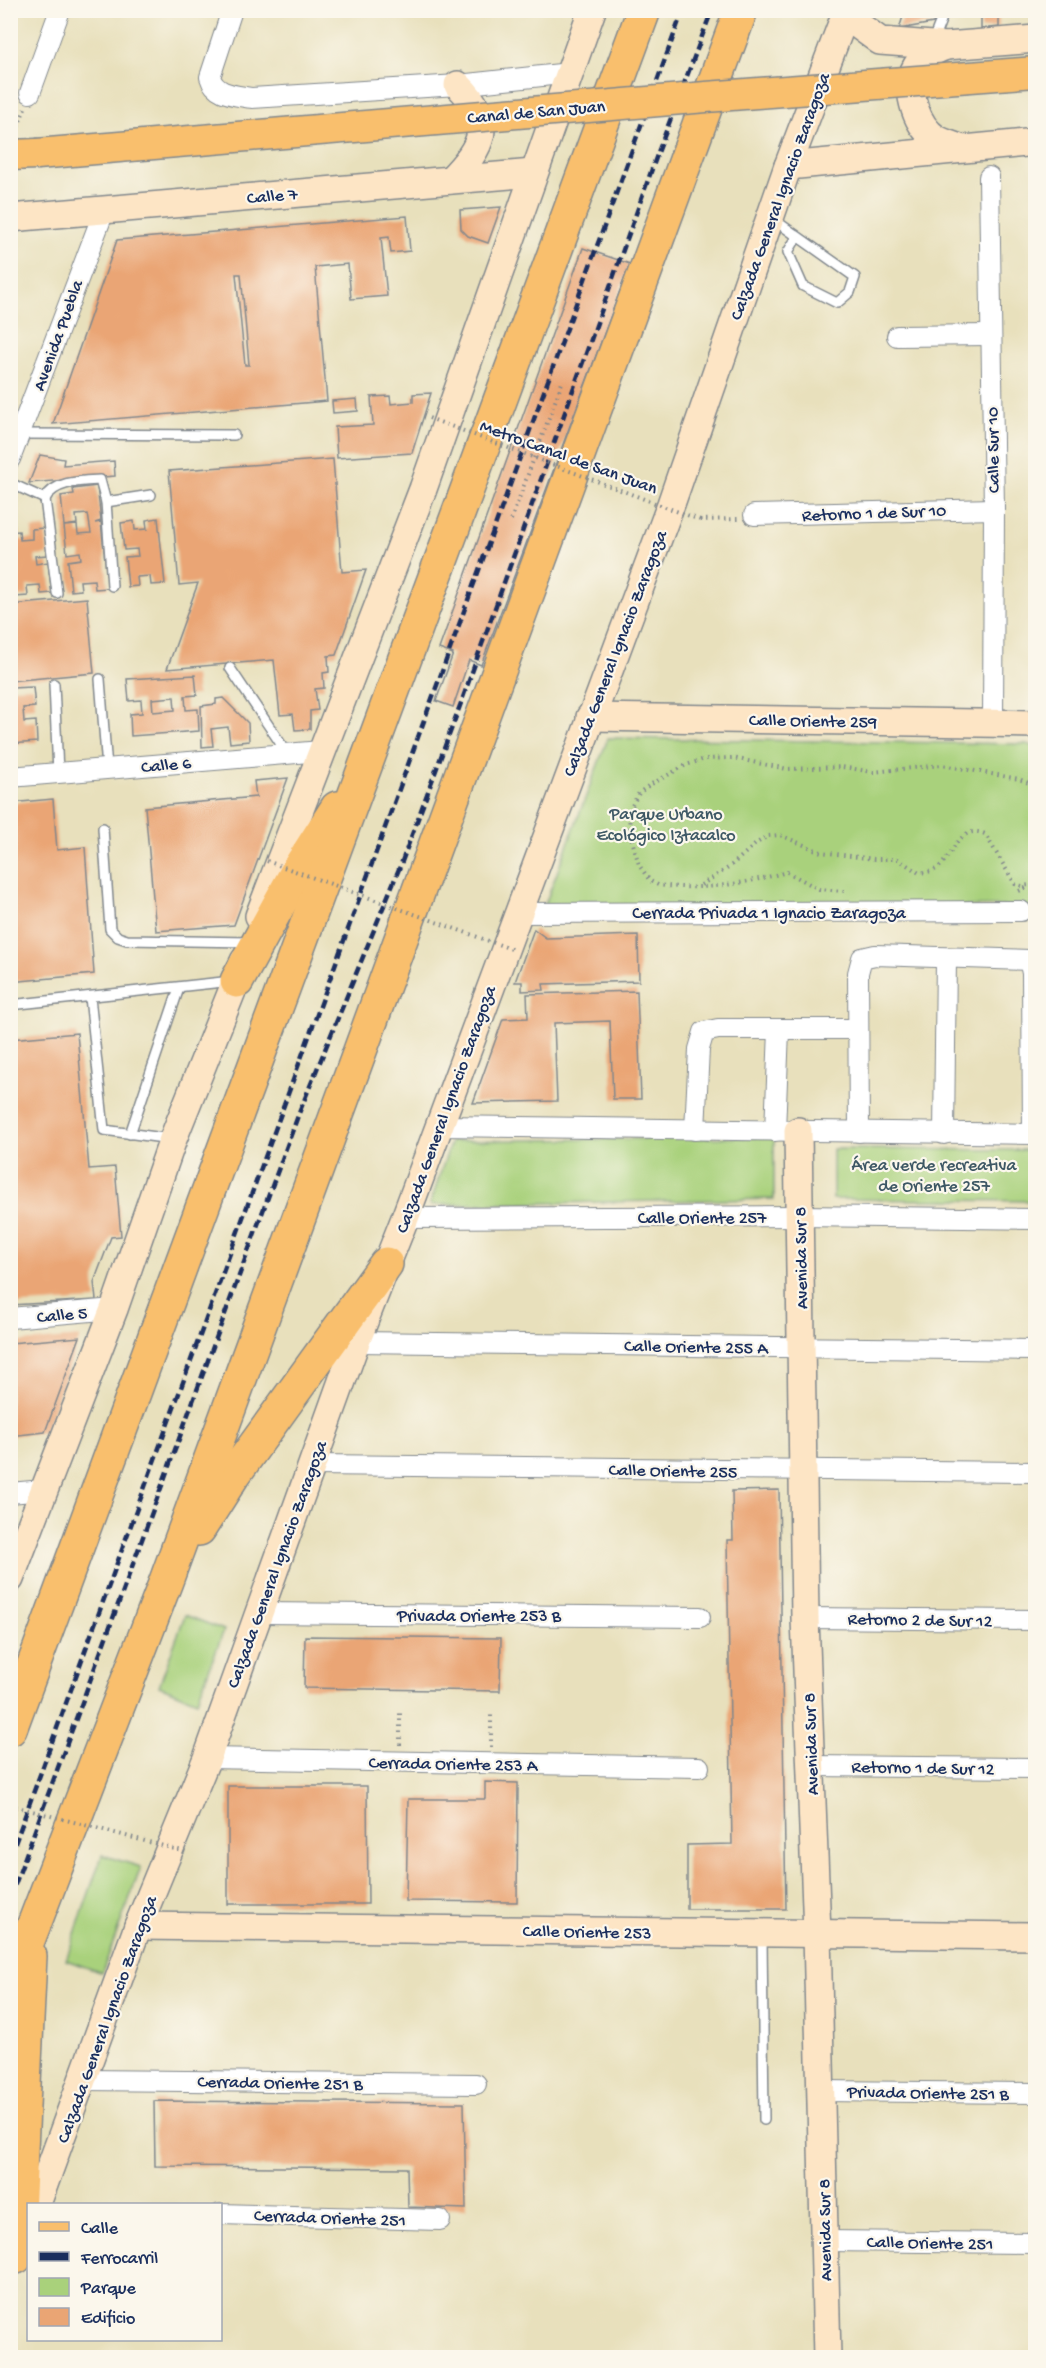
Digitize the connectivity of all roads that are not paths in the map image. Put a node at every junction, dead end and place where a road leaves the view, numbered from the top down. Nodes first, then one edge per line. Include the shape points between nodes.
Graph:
1 (60, 10) edge
2 (232, 10) edge
3 (592, 10) edge
4 (644, 10) edge
5 (741, 10) edge
6 (848, 10) edge
7 (945, 10) edge
8 (1035, 39) edge
9 (939, 46) junction
10 (1035, 72) edge
11 (570, 73) junction
12 (458, 85) junction
13 (30, 93) road end
14 (1035, 142) edge
15 (959, 148) junction
16 (21, 149) edge
17 (788, 166) junction
18 (533, 172) junction
19 (989, 177) dead end
20 (450, 180) junction
21 (104, 211) junction
22 (770, 217) junction
23 (10, 219) edge
24 (797, 237) junction
25 (990, 335) junction
26 (897, 336) dead end
27 (21, 434) junction
28 (234, 435) dead end
29 (10, 459) edge
30 (10, 483) edge
31 (151, 495) dead end
32 (45, 499) junction
33 (106, 501) junction
34 (994, 508) junction
35 (754, 515) dead end
36 (112, 586) dead end
37 (57, 593) dead end
38 (230, 668) dead end
39 (100, 679) dead end
40 (54, 684) dead end
41 (590, 717) junction
42 (993, 723) junction
43 (1035, 724) edge
44 (321, 751) junction
45 (287, 753) junction
46 (107, 769) junction
47 (58, 773) junction
48 (364, 774) junction
49 (10, 777) edge
50 (103, 828) dead end
51 (1021, 911) dead end
52 (517, 913) junction
53 (250, 942) junction
54 (946, 958) junction
55 (237, 981) junction
56 (179, 988) junction
57 (90, 997) junction
58 (10, 1005) edge
59 (858, 1029) junction
60 (780, 1030) junction
61 (439, 1126) junction
62 (695, 1130) junction
63 (787, 1131) junction
64 (859, 1132) junction
65 (130, 1134) junction
66 (944, 1134) junction
67 (1034, 1134) edge
68 (174, 1139) junction
69 (799, 1216) junction
70 (405, 1218) junction
71 (1035, 1219) edge
72 (386, 1264) junction
73 (114, 1309) junction
74 (10, 1318) edge
75 (356, 1342) junction
76 (801, 1347) junction
77 (1035, 1350) edge
78 (312, 1465) junction
79 (802, 1472) junction
80 (1035, 1472) edge
81 (44, 1490) junction
82 (10, 1493) edge
83 (10, 1579) edge
84 (166, 1581) junction
85 (258, 1613) junction
86 (700, 1617) dead end
87 (805, 1618) junction
88 (1035, 1620) edge
89 (10, 1729) edge
90 (207, 1758) junction
91 (810, 1766) junction
92 (699, 1767) dead end
93 (1035, 1768) edge
94 (138, 1926) junction
95 (32, 1930) junction
96 (762, 1934) junction
97 (817, 1934) junction
98 (1035, 1936) edge
99 (10, 1987) edge
100 (84, 2080) junction
101 (476, 2084) dead end
102 (821, 2091) junction
103 (1035, 2093) edge
104 (764, 2120) dead end
105 (38, 2203) edge
106 (222, 2214) edge
107 (440, 2220) dead end
108 (27, 2230) edge
109 (824, 2241) junction
110 (1035, 2243) edge
111 (13, 2265) edge
112 (827, 2358) edge

1 - 13 street
2 - 12 street via 212,67 212,85 219,91 252,98
3 - 11 main road
4 - 48 highway
5 - 84 highway
6 - 9 main road via 858,25 880,41
6 - 17 main road, Calzada General Ignacio Zaragoza
7 - 9 lane
8 - 9 main road
9 - 15 main road via 920,61 914,72 916,114 937,139
10 - 16 main road, Canal de San Juan, bridge
11 - 12 street
11 - 18 main road
12 - 20 main road via 477,109 480,137 476,151
14 - 15 main road
15 - 17 main road
17 - 22 main road, Calzada General Ignacio Zaragoza
18 - 20 main road, Calle 7
18 - 44 main road via 423,489
19 - 25 street, Calle Sur 10
20 - 21 main road, Calle 7
21 - 23 main road, Calle 7
21 - 27 street, Avenida Puebla
22 - 24 lane
22 - 41 main road, Calzada General Ignacio Zaragoza via 671,504
24 - 24 lane via 855,277 850,292 837,303 803,286 788,252
25 - 26 street
25 - 34 street, Calle Sur 10
27 - 28 lane
27 - 29 street, Avenida Puebla
30 - 32 lane
31 - 33 lane
32 - 33 lane via 57,486 100,480
32 - 37 lane
33 - 36 lane
34 - 35 street, Retorno 1 de Sur 10
34 - 42 street, Calle Sur 10
38 - 45 lane
39 - 46 lane
40 - 47 lane
41 - 42 main road, Calle Oriente 259
41 - 52 main road, Calzada General Ignacio Zaragoza
42 - 43 main road, Calle Oriente 259
44 - 45 street, Calle 6
44 - 53 main road
45 - 46 street, Calle 6
46 - 47 street, Calle 6
47 - 49 street, Calle 6
48 - 55 highway via 325,825
48 - 89 highway
50 - 53 lane via 110,929 118,937
51 - 52 street, Cerrada Privada 1 Ignacio Zaragoza
52 - 61 main road, Calzada General Ignacio Zaragoza
53 - 55 main road
54 - 59 street via 875,954 862,958 858,973
54 - 66 street
54 - 67 street via 1029,960
55 - 56 lane
55 - 68 main road
56 - 57 lane
56 - 65 lane
57 - 58 lane
57 - 65 lane via 104,1130
59 - 60 street
59 - 64 street
60 - 62 street via 704,1032 699,1049
60 - 63 street
61 - 62 street
61 - 70 main road, Calzada General Ignacio Zaragoza
62 - 63 street
63 - 64 street
63 - 69 main road, Avenida Sur 8
64 - 66 street
65 - 68 lane
66 - 67 street
68 - 73 main road
69 - 70 street, Calle Oriente 257
69 - 71 street, Calle Oriente 257
69 - 76 main road, Avenida Sur 8
70 - 72 main road, Calzada General Ignacio Zaragoza
72 - 75 main road, Calzada General Ignacio Zaragoza
72 - 84 highway via 232,1477
73 - 74 street, Calle 5
73 - 81 main road
75 - 76 street, Calle Oriente 255 A
75 - 78 main road, Calzada General Ignacio Zaragoza
76 - 77 street, Calle Oriente 255 A
76 - 79 main road, Avenida Sur 8
78 - 79 street, Calle Oriente 255
78 - 85 main road, Calzada General Ignacio Zaragoza
79 - 80 street, Calle Oriente 255
79 - 87 main road, Avenida Sur 8
81 - 82 street
81 - 83 main road
84 - 95 highway
85 - 86 street, Privada Oriente 253 B
85 - 90 main road, Calzada General Ignacio Zaragoza
87 - 88 street, Retorno 2 de Sur 12
87 - 91 main road, Avenida Sur 8
90 - 92 street, Cerrada Oriente 253 A
90 - 94 main road, Calzada General Ignacio Zaragoza
91 - 93 street, Retorno 1 de Sur 12
91 - 97 main road, Avenida Sur 8
94 - 96 main road, Calle Oriente 253
94 - 100 main road, Calzada General Ignacio Zaragoza
95 - 99 highway
95 - 111 highway
96 - 97 main road, Calle Oriente 253
96 - 104 lane
97 - 98 main road, Calle Oriente 253
97 - 102 main road, Avenida Sur 8
100 - 101 street, Cerrada Oriente 251 B
100 - 105 main road, Calzada General Ignacio Zaragoza
102 - 103 street, Privada Oriente 251 B
102 - 109 main road, Avenida Sur 8
106 - 107 street, Cerrada Oriente 251
108 - 111 main road
109 - 110 street, Calle Oriente 251
109 - 112 main road, Avenida Sur 8

